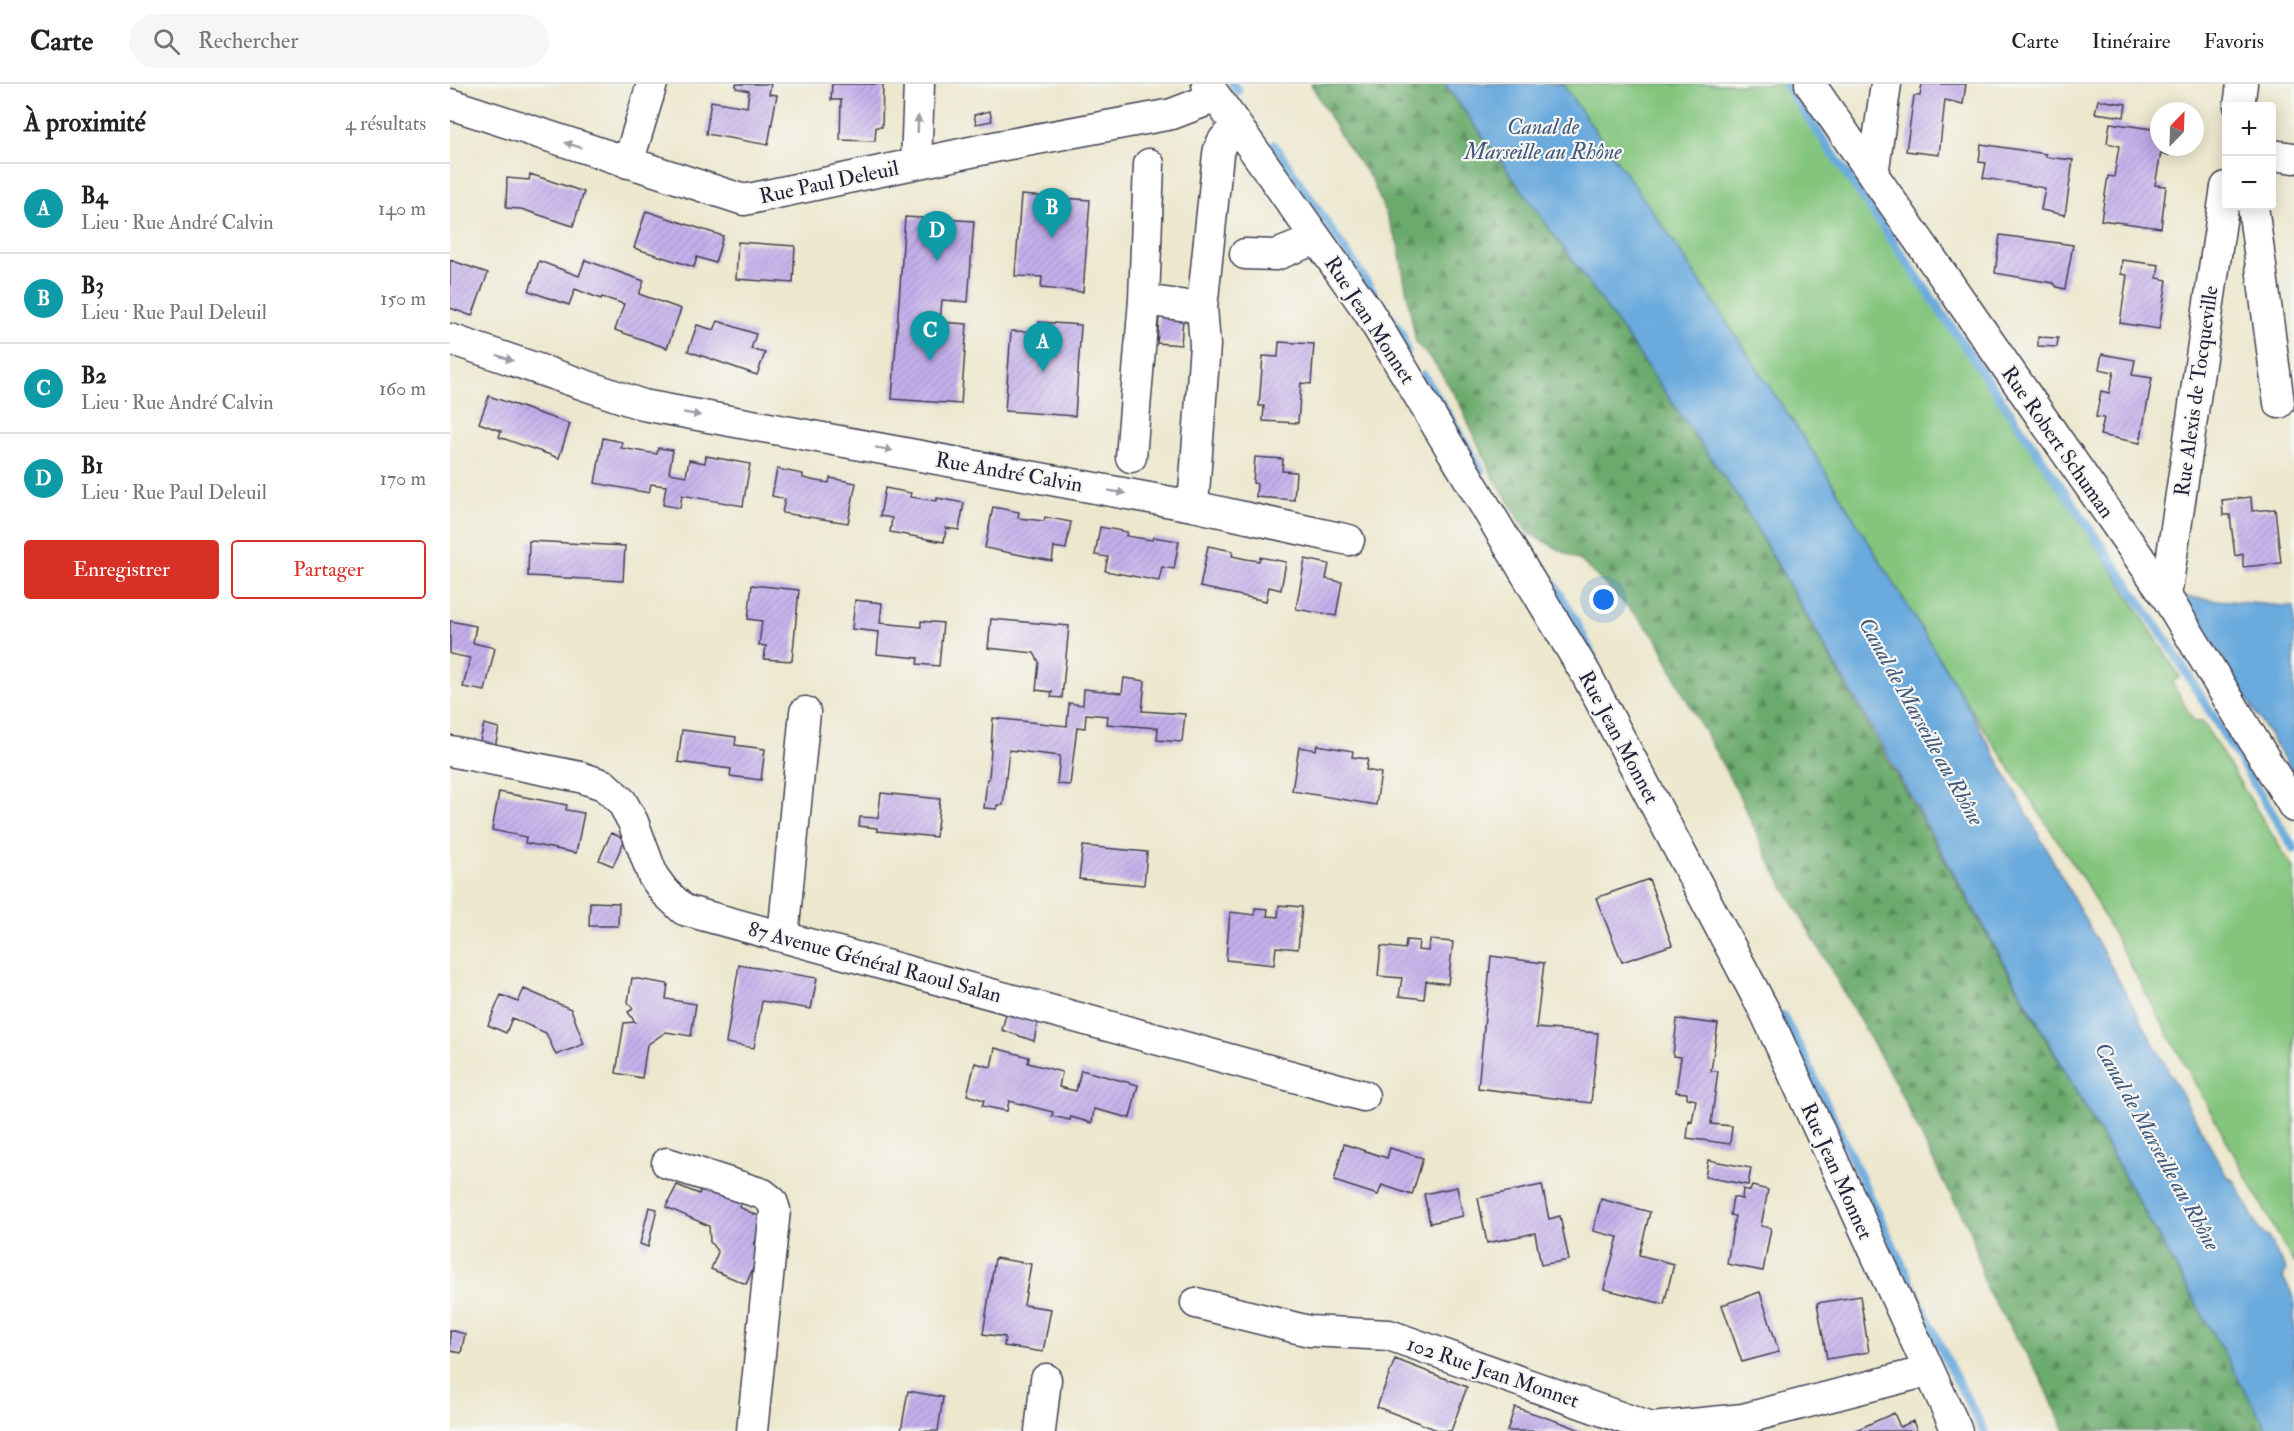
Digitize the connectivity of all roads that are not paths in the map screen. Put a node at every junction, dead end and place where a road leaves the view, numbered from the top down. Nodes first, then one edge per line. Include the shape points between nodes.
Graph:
1 (652, 84) edge
2 (919, 84) edge
3 (1810, 84) edge
4 (1886, 84) edge
5 (2242, 84) edge
6 (1210, 89) edge
7 (2240, 102) edge
8 (450, 104) edge
9 (1237, 127) junction
10 (2276, 156) edge
11 (2294, 158) edge
12 (628, 163) junction
13 (916, 163) junction
14 (1149, 165) dead end
15 (1874, 176) junction
16 (2223, 210) edge
17 (2254, 210) edge
18 (1316, 239) junction
19 (1245, 254) dead end
20 (1144, 300) junction
21 (1202, 308) junction
22 (450, 339) edge
23 (2279, 403) dead end
24 (1131, 457) dead end
25 (1193, 506) junction
26 (1349, 540) dead end
27 (2166, 596) junction
28 (805, 712) dead end
29 (450, 751) edge
30 (2294, 807) edge
31 (783, 936) junction
32 (1364, 1096) dead end
33 (667, 1163) dead end
34 (1196, 1303) dead end
35 (1928, 1371) junction
36 (1046, 1379) dead end
37 (752, 1431) edge
38 (1040, 1431) edge
39 (1957, 1431) edge

1 - 12 street
13 -> 2 street
3 - 15 street, Rue Robert Schuman
4 - 15 street
5 - 7 street
6 - 9 street, Rue Jean Monnet
6 - 13 street, Rue Paul Deleuil via 1203,102 1172,114
12 -> 8 street, Rue Paul Deleuil
9 - 18 street, Rue Jean Monnet
9 - 21 street via 1219,146
10 - 11 street
12 - 13 street, Rue Paul Deleuil via 744,200
14 - 20 street
15 - 27 street, Rue Robert Schuman
16 - 27 street, Rue Alexis de Tocqueville
17 - 23 street
18 - 19 street via 1276,255
18 - 35 street, Rue Jean Monnet via 1368,311 1586,674 1766,1014
20 - 21 street
20 - 24 street
21 - 25 street via 1205,345
22 -> 25 street, Rue André Calvin via 643,405
25 - 26 street, Rue André Calvin
27 - 30 street, Rue Robert Schuman
28 - 31 street
29 - 31 street, 87 Avenue Général Raoul Salan via 604,785 622,802 633,822 653,876 684,910
31 - 32 street, 87 Avenue Général Raoul Salan
33 - 37 street via 763,1194 776,1210
34 - 35 street, 102 Rue Jean Monnet via 1309,1331 1389,1335 1651,1428 1743,1419
35 - 39 street, Rue Jean Monnet
36 - 38 street

